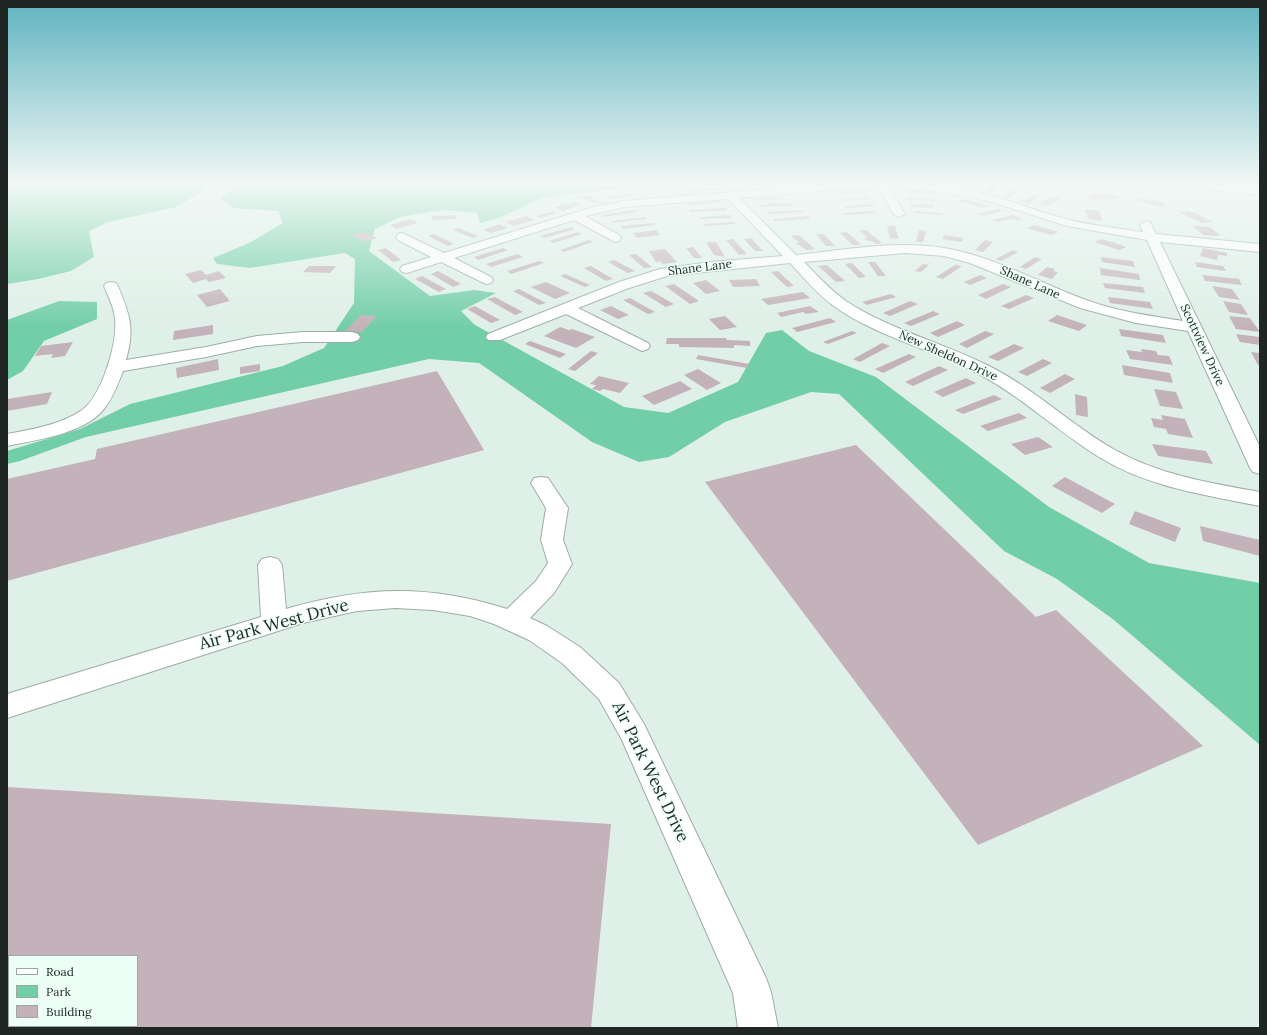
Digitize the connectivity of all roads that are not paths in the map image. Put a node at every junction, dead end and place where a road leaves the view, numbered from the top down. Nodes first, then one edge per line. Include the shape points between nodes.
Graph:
1 (527, 231) edge
2 (603, 231) edge
3 (766, 231) edge
4 (1120, 231) edge
5 (1149, 231) edge
6 (1152, 236) junction
7 (402, 237) dead end
8 (615, 238) dead end
9 (1260, 248) edge
10 (442, 258) junction
11 (793, 259) junction
12 (407, 269) dead end
13 (486, 280) dead end
14 (111, 286) dead end
15 (566, 308) junction
16 (1193, 327) junction
17 (352, 336) dead end
18 (494, 337) dead end
19 (642, 346) dead end
20 (114, 367) junction
21 (7, 440) edge
22 (1260, 468) edge
23 (541, 483) dead end
24 (1260, 499) edge
25 (270, 565) dead end
26 (511, 621) junction
27 (274, 622) junction
28 (7, 706) edge
29 (758, 1028) edge

1 - 10 street
2 - 8 street
3 - 11 street, New Sheldon Drive
4 - 6 street
5 - 6 street, Scottview Drive
6 - 9 street
6 - 16 street, Scottview Drive
7 - 10 street
10 - 12 street
10 - 13 street
11 - 15 street, Shane Lane via 665,272
11 - 16 street, Shane Lane via 905,249 944,252 982,262 1085,305 1136,318
11 - 24 street, New Sheldon Drive via 827,293 859,316 997,376 1092,443 1129,464 1184,484
14 - 20 street via 123,319 121,344
15 - 18 street, Shane Lane
15 - 19 street
16 - 22 street, Scottview Drive
17 - 20 street via 257,341
20 - 21 street via 103,398 90,413 70,424
23 - 26 street via 557,508 552,540 560,564 546,587
25 - 27 street
26 - 27 street, Air Park West Drive via 471,606 396,599 357,602
26 - 29 street, Air Park West Drive via 538,633 571,656 613,697 634,733 752,992
27 - 28 street, Air Park West Drive

